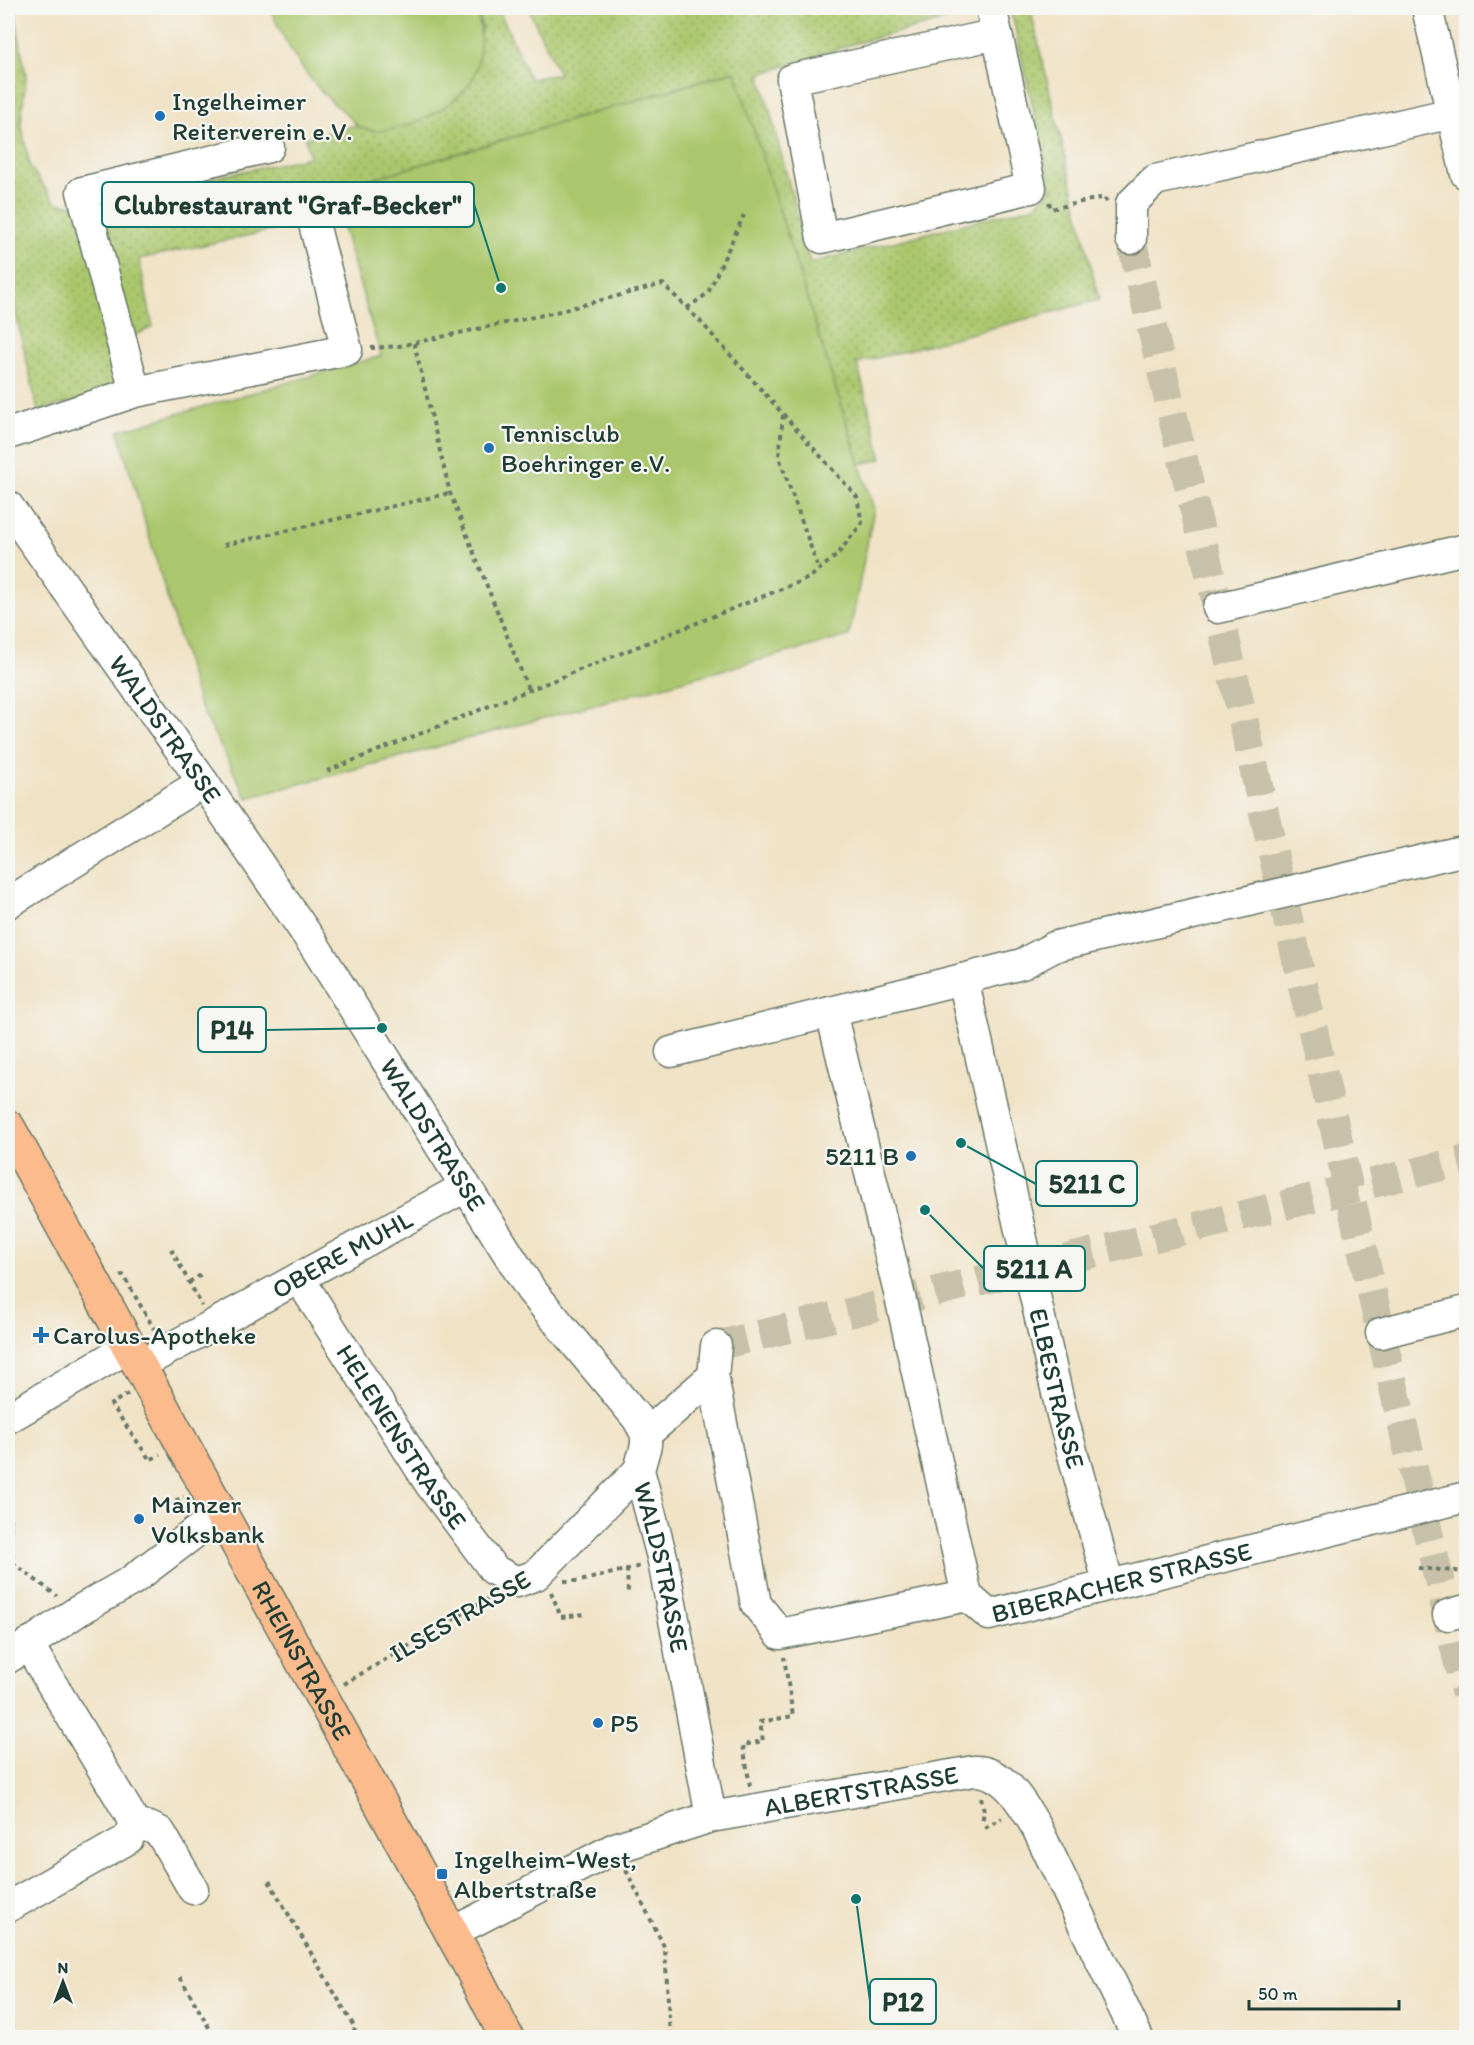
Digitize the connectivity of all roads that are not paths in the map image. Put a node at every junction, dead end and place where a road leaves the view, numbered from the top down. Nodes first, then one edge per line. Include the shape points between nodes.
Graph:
1 (1427, 8) edge
2 (994, 21) edge
3 (1459, 112) edge
4 (270, 147) dead end
5 (1467, 174) edge
6 (314, 224) dead end
7 (1131, 239) tunnel mouth
8 (135, 392) junction
9 (8, 434) edge
10 (8, 507) edge
11 (1467, 549) edge
12 (1218, 608) dead end
13 (203, 782) junction
14 (1467, 850) edge
15 (8, 903) edge
16 (963, 979) junction
17 (831, 1012) junction
18 (670, 1052) dead end
19 (9, 1134) edge
20 (465, 1187) junction
21 (299, 1278) junction
22 (1467, 1311) edge
23 (1381, 1333) dead end
24 (716, 1346) dead end
25 (143, 1351) junction
26 (713, 1376) junction
27 (11, 1406) edge
28 (646, 1434) junction
29 (639, 1470) junction
30 (1467, 1497) edge
31 (222, 1516) junction
32 (533, 1579) joint
33 (1109, 1585) junction
34 (967, 1596) junction
35 (18, 1651) edge
36 (711, 1817) junction
37 (134, 1825) junction
38 (193, 1889) dead end
39 (8, 1907) edge
40 (451, 1933) junction
41 (507, 2037) edge
42 (1138, 2037) edge

1 - 3 street
2 - 2 street via 1031,188 822,238 792,79
3 - 5 street
3 - 7 street via 1155,180 1131,204
4 - 8 street via 82,192
6 - 8 street via 346,350
8 - 9 street
10 - 13 street, WALDSTRASSE
11 - 12 street
13 - 15 street
13 - 20 street, WALDSTRASSE via 314,945
14 - 16 street via 1056,946 1022,964
16 - 17 street
16 - 33 street, ELBESTRASSE via 1062,1415
17 - 18 street
17 - 34 street
19 - 25 main road, RHEINSTRASSE
20 - 21 street, OBERE MUHL
20 - 28 street, WALDSTRASSE via 531,1290
21 - 25 street, OBERE MUHL via 202,1313
21 - 32 street, HELENENSTRASSE via 430,1484 494,1570
22 - 23 street
24 - 26 street
25 - 27 street, OBERE MUHL
25 - 31 main road, RHEINSTRASSE
26 - 28 street
26 - 34 street, BIBERACHER STRASSE via 756,1604 780,1634
28 - 29 street, WALDSTRASSE
29 - 32 street, ILSESTRASSE
29 - 36 street, WALDSTRASSE via 663,1560
30 - 33 street, BIBERACHER STRASSE
31 - 35 street via 131,1581
31 - 40 main road, RHEINSTRASSE
33 - 34 street, BIBERACHER STRASSE via 988,1615
35 - 37 street
36 - 40 street, ALBERTSTRASSE via 615,1848
36 - 42 street, ALBERTSTRASSE via 974,1771 996,1775 1037,1828
37 - 38 street via 160,1832
37 - 39 street via 128,1839
40 - 41 main road, RHEINSTRASSE

